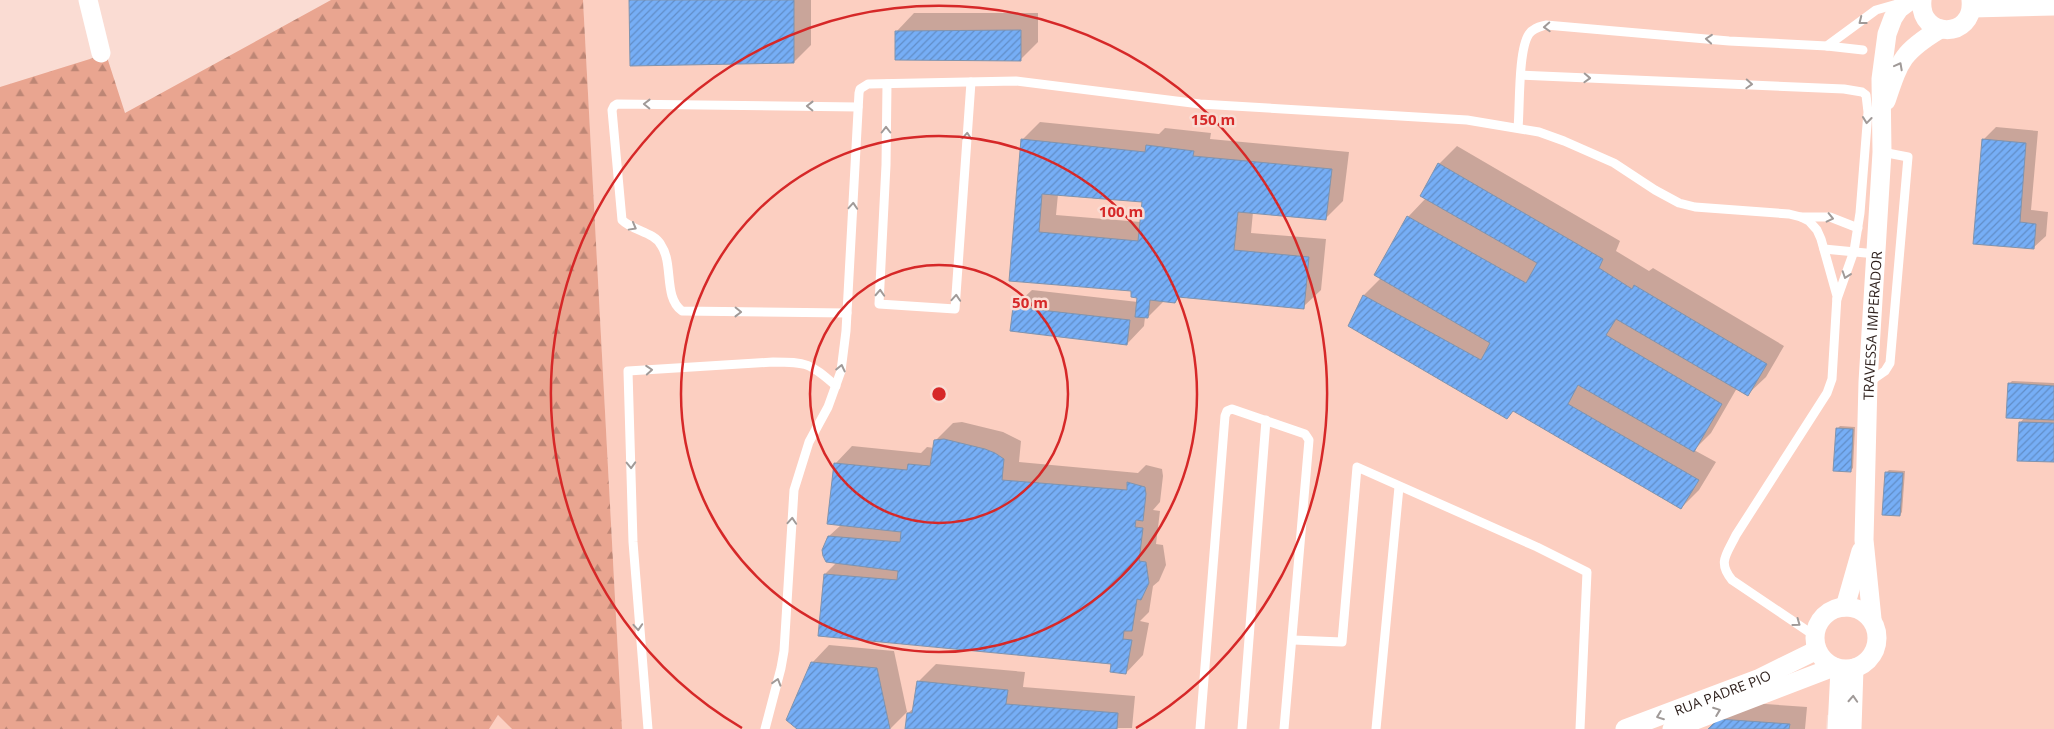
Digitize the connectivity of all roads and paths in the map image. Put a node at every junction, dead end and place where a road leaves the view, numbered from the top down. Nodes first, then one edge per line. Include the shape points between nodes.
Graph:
1 (88, 0) edge
2 (1913, 1) edge
3 (1972, 4) edge
4 (2054, 6) edge
5 (1940, 29) junction
6 (1828, 46) junction
7 (1863, 50) dead end
8 (101, 53) dead end
9 (1520, 75) junction
10 (971, 82) junction
11 (886, 84) junction
12 (858, 107) junction
13 (1883, 111) junction
14 (1518, 128) junction
15 (1882, 152) junction
16 (1801, 217) junction
17 (1858, 228) junction
18 (1824, 249) junction
19 (1854, 251) junction
20 (1876, 254) junction
21 (1837, 300) junction
22 (847, 313) junction
23 (1868, 382) junction
24 (836, 386) junction
25 (1266, 420) junction
26 (1399, 487) junction
27 (1864, 540) junction
28 (1845, 606) junction
29 (1872, 619) junction
30 (1293, 640) junction
31 (1816, 643) junction
32 (1843, 668) junction
33 (648, 729) edge
34 (765, 729) edge
35 (1200, 729) edge
36 (1242, 729) edge
37 (1284, 729) edge
38 (1376, 729) edge
39 (1580, 729) edge
40 (1625, 729) edge
41 (1672, 729) edge
42 (1837, 729) edge
43 (1852, 729) edge

1 - 8 street
2 - 5 street via 1925,19
2 -> 6 lane via 1876,10
2 - 13 street, TRAVESSA IMPERADOR via 1898,9 1887,34 1881,79
3 - 4 street
3 - 5 street, TRAVESSA IMPERADOR via 1970,16 1957,28
13 -> 5 street, TRAVESSA IMPERADOR via 1901,62 1920,41
6 - 7 lane
6 -> 9 lane via 1546,25 1527,36
9 - 14 lane
9 -> 17 lane via 1862,92 1866,94 1868,112
10 - 11 lane
10 - 11 lane via 955,309 879,304 886,165
10 - 14 lane via 1023,82 1200,104 1467,120
11 - 12 lane via 864,85 860,89
22 -> 12 lane
12 -> 22 lane via 617,104 612,110 622,220 629,227 660,242 676,306 682,311
13 - 15 street, TRAVESSA IMPERADOR
14 - 16 lane via 1556,138 1614,163 1679,203
15 - 20 street, TRAVESSA IMPERADOR
15 - 23 lane via 1908,157 1890,362 1885,371
16 -> 17 lane via 1830,217
16 - 18 lane via 1817,230
17 - 19 lane
18 - 19 lane
18 - 21 lane
19 - 20 lane
19 -> 21 lane
20 - 23 street, TRAVESSA IMPERADOR
21 -> 31 lane via 1829,389 1736,535 1724,562 1732,580
24 -> 22 lane via 842,364
23 - 27 street, TRAVESSA IMPERADOR
24 - 33 lane via 812,366 794,362 628,371 632,542
34 -> 24 lane via 782,668 794,490 809,442
25 - 30 lane via 1304,434 1309,440
25 - 35 lane via 1232,409 1227,410 1225,416
25 - 36 lane
26 - 30 lane via 1357,467 1342,642
26 - 38 lane
26 - 39 lane via 1587,572
27 - 28 street, TRAVESSA IMPERADOR
27 - 29 street, TRAVESSA IMPERADOR
28 - 29 street via 1860,610
28 - 31 street via 1823,617
29 - 32 street via 1878,638 1876,648 1864,664
30 - 37 lane
31 - 32 street via 1824,660
31 -> 40 street, RUA PADRE PIO via 1758,679
41 -> 32 street, RUA PADRE PIO
32 - 42 street
43 -> 32 street

